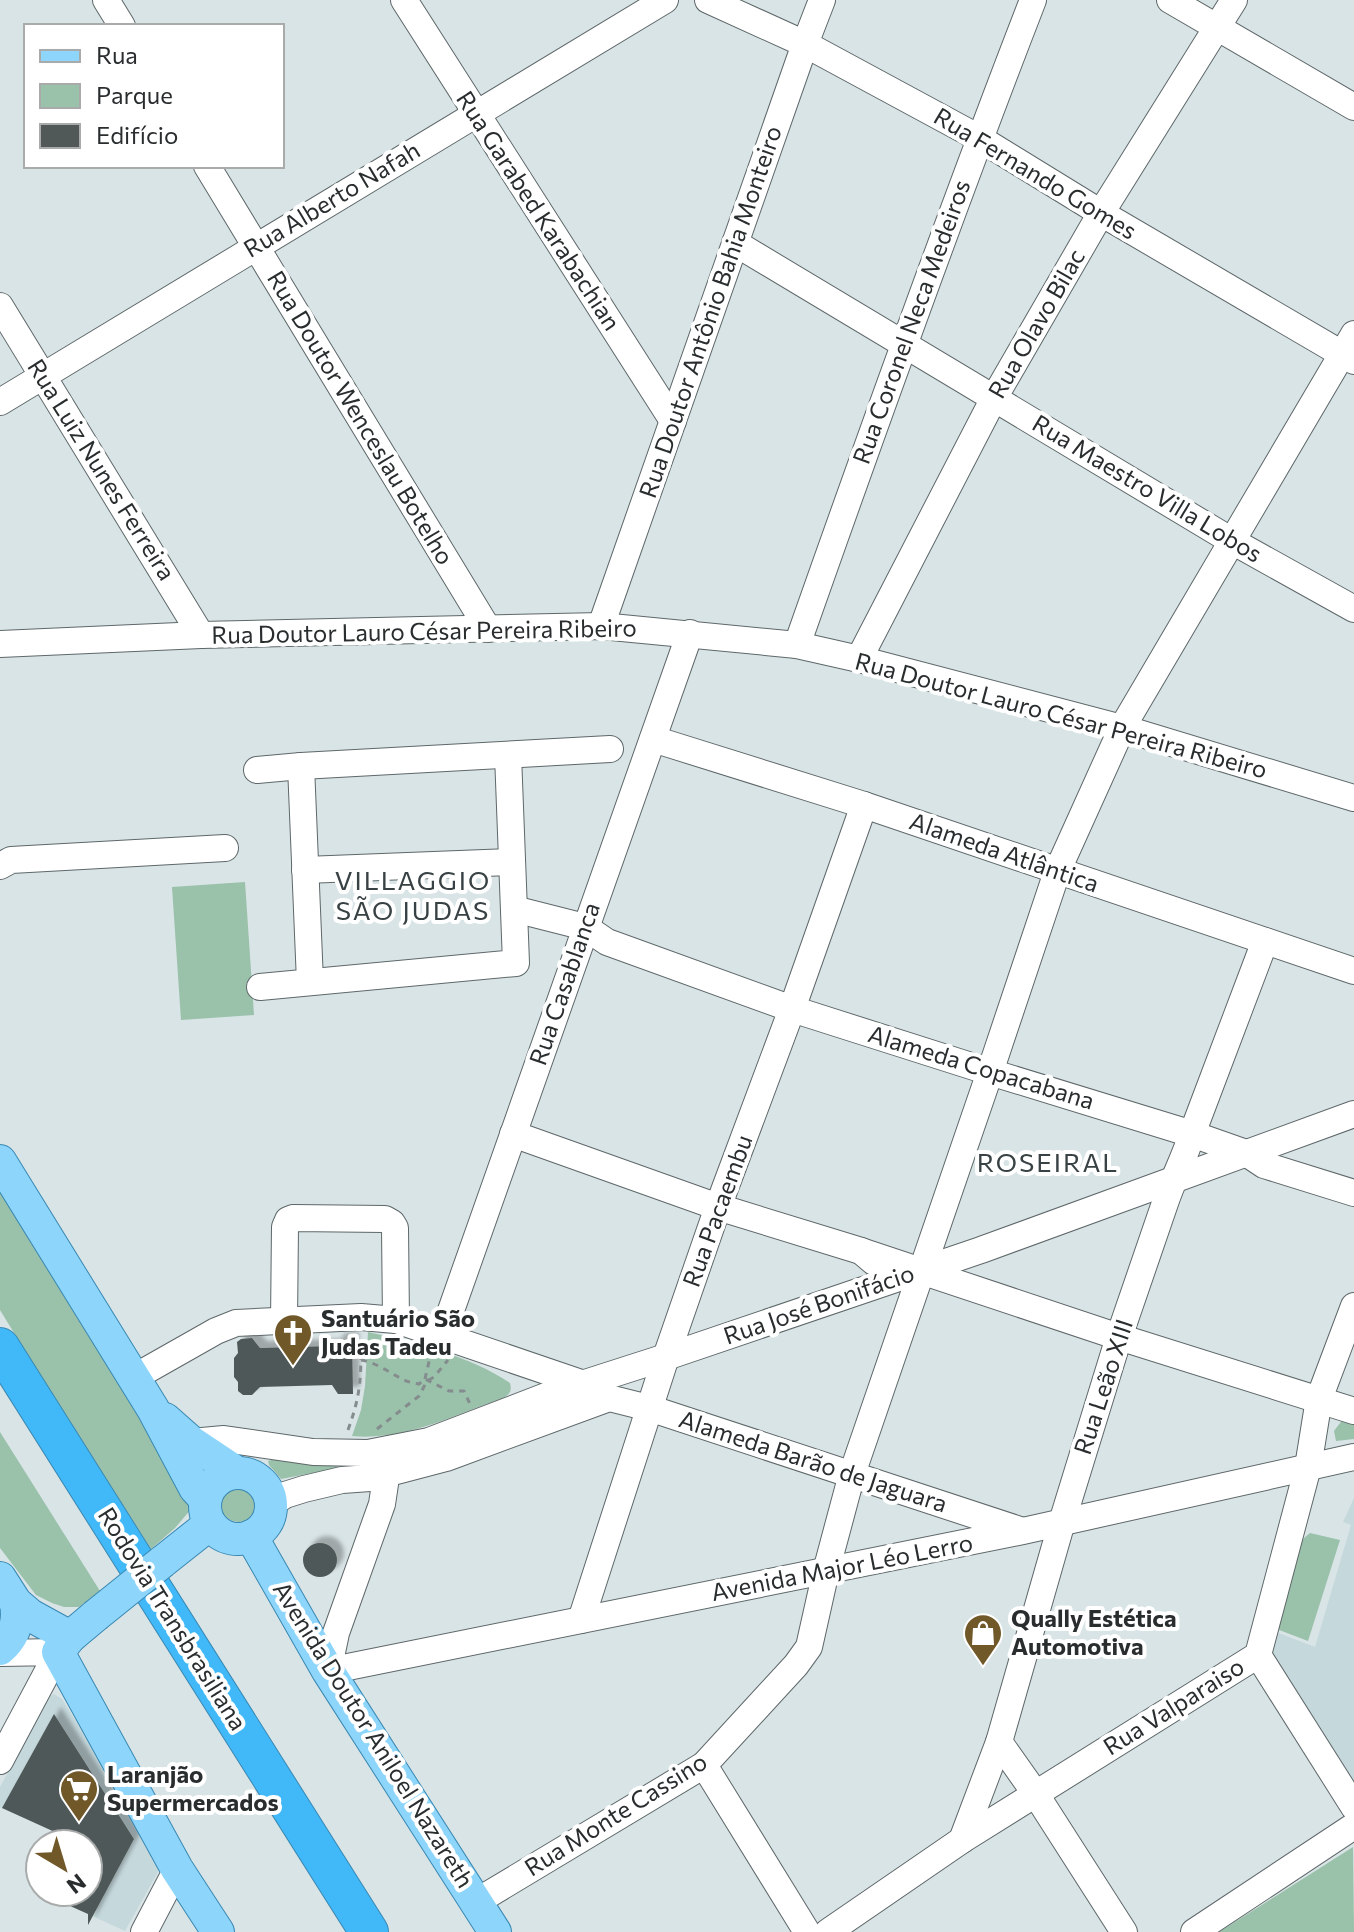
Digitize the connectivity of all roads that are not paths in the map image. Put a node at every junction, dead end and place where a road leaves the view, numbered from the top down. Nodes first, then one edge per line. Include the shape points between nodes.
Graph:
1 (106, 0) edge
2 (404, 0) edge
3 (665, 0) edge
4 (708, 0) edge
5 (822, 0) edge
6 (1033, 0) edge
7 (1170, 0) edge
8 (1234, 0) edge
9 (121, 24) edge
10 (1217, 29) junction
11 (805, 44) junction
12 (1354, 107) edge
13 (476, 113) junction
14 (979, 138) junction
15 (208, 168) edge
16 (1101, 213) junction
17 (735, 243) junction
18 (256, 246) junction
19 (0, 306) edge
20 (903, 343) junction
21 (1350, 350) edge
22 (43, 376) junction
23 (994, 398) junction
24 (0, 402) edge
25 (673, 421) junction
26 (1232, 541) junction
27 (1354, 609) edge
28 (601, 626) junction
29 (488, 629) junction
30 (690, 633) junction
31 (201, 635) junction
32 (0, 644) edge
33 (797, 645) junction
34 (859, 659) junction
35 (1122, 728) junction
36 (653, 739) junction
37 (610, 749) dead end
38 (508, 755) junction
39 (301, 766) junction
40 (257, 770) dead end
41 (1354, 798) edge
42 (864, 805) junction
43 (225, 848) dead end
44 (512, 862) junction
45 (0, 866) edge
46 (305, 870) junction
47 (1057, 872) junction
48 (514, 919) junction
49 (582, 936) junction
50 (1265, 941) junction
51 (1354, 971) edge
52 (310, 982) junction
53 (260, 987) dead end
54 (792, 1009) junction
55 (990, 1072) junction
56 (1354, 1114) edge
57 (513, 1134) junction
58 (1192, 1134) junction
59 (1246, 1153) junction
60 (0, 1161) edge
61 (1173, 1180) junction
62 (1354, 1193) edge
63 (718, 1207) junction
64 (861, 1251) junction
65 (922, 1270) junction
66 (888, 1282) junction
67 (1354, 1306) edge
68 (396, 1320) junction
69 (284, 1322) junction
70 (904, 1323) junction
71 (1119, 1337) junction
72 (443, 1345) junction
73 (0, 1347) edge
74 (666, 1357) junction
75 (520, 1362) junction
76 (133, 1378) junction
77 (584, 1384) junction
78 (0, 1395) edge
79 (1319, 1399) junction
80 (649, 1408) junction
81 (153, 1409) junction
82 (507, 1411) junction
83 (1354, 1411) edge
84 (191, 1442) junction
85 (276, 1448) junction
86 (374, 1453) junction
87 (1354, 1457) edge
88 (1308, 1467) junction
89 (240, 1473) junction
90 (852, 1474) junction
91 (271, 1504) junction
92 (208, 1511) junction
93 (1062, 1522) junction
94 (1023, 1531) junction
95 (251, 1536) junction
96 (826, 1571) junction
97 (8, 1590) edge
98 (581, 1620) junction
99 (64, 1645) junction
100 (0, 1651) edge
101 (1258, 1655) junction
102 (328, 1671) junction
103 (999, 1742) junction
104 (0, 1761) edge
105 (704, 1765) junction
106 (1035, 1793) junction
107 (1354, 1807) edge
108 (1354, 1826) edge
109 (962, 1840) junction
110 (177, 1869) junction
111 (476, 1902) junction
112 (144, 1932) edge
113 (218, 1932) edge
114 (338, 1932) edge
115 (369, 1932) edge
116 (495, 1932) edge
117 (807, 1932) edge
118 (828, 1932) edge
119 (1124, 1932) edge
120 (1194, 1932) edge

1 - 9 street
2 - 13 street, Rua Garabed Karabachian
3 - 13 street, Rua Alberto Nafah
4 - 11 street, Rua Fernando Gomes
5 - 11 street, Rua Doutor Antônio Bahia Monteiro
6 - 14 street, Rua Coronel Neca Medeiros
7 - 10 street
8 - 10 street, Rua Olavo Bilac
10 - 12 street
10 - 16 street, Rua Olavo Bilac
11 - 14 street, Rua Fernando Gomes
11 - 17 street, Rua Doutor Antônio Bahia Monteiro
13 - 18 street, Rua Alberto Nafah
13 - 25 street, Rua Garabed Karabachian
14 - 16 street, Rua Fernando Gomes
14 - 20 street, Rua Coronel Neca Medeiros
15 - 18 street, Rua Doutor Wenceslau Botelho
16 - 21 street, Rua Fernando Gomes
16 - 23 street, Rua Olavo Bilac
17 - 20 street, Rua Maestro Villa Lobos
17 - 25 street, Rua Doutor Antônio Bahia Monteiro
18 - 22 street, Rua Alberto Nafah
18 - 29 street, Rua Doutor Wenceslau Botelho
19 - 22 street, Rua Luiz Nunes Ferreira
20 - 23 street, Rua Maestro Villa Lobos
20 - 33 street, Rua Coronel Neca Medeiros
21 - 26 street, Rua Monte Cassino
22 - 24 street, Rua Alberto Nafah
22 - 31 street, Rua Luiz Nunes Ferreira
23 - 26 street, Rua Maestro Villa Lobos
23 - 34 street, Rua Olavo Bilac
25 - 28 street, Rua Doutor Antônio Bahia Monteiro
26 - 27 street, Rua Maestro Villa Lobos
26 - 35 street, Rua Monte Cassino
28 - 29 street, Rua Doutor Lauro César Pereira Ribeiro
28 - 30 street, Rua Doutor Lauro César Pereira Ribeiro
29 - 31 street, Rua Doutor Lauro César Pereira Ribeiro
30 - 33 street, Rua Doutor Lauro César Pereira Ribeiro
30 - 36 street, Rua Casablanca
31 - 32 street, Rua Doutor Lauro César Pereira Ribeiro
33 - 34 street, Rua Doutor Lauro César Pereira Ribeiro
34 - 35 street, Rua Doutor Lauro César Pereira Ribeiro
35 - 41 street, Rua Doutor Lauro César Pereira Ribeiro
35 - 47 street, Rua Monte Cassino
36 - 42 street, Alameda Atlântica
36 - 49 street, Rua Casablanca
37 - 38 street
38 - 39 street
38 - 44 street
39 - 40 street
39 - 46 street
42 - 47 street, Alameda Atlântica
42 - 54 street, Rua Pacaembu
43 - 45 street via 11,860
44 - 46 street
44 - 48 street
46 - 52 street
47 - 50 street, Alameda Atlântica
47 - 55 street, Rua Monte Cassino
48 - 49 street
48 - 52 street via 516,963
49 - 54 street, Alameda Copacabana
49 - 57 street, Rua Casablanca
50 - 51 street, Alameda Atlântica
50 - 58 street, Rua Leão XIII
52 - 53 street
54 - 55 street, Alameda Copacabana
54 - 63 street, Rua Pacaembu
55 - 58 street, Alameda Copacabana
55 - 65 street, Rua Monte Cassino
56 - 59 street, Rua José Bonifácio
57 - 63 street
57 - 72 street, Rua Casablanca
58 - 59 street, Alameda Copacabana
58 - 61 street, Rua Leão XIII
59 - 61 street, Rua José Bonifácio
59 - 62 street, Alameda Copacabana via 1264,1165
60 - 76 main road
61 - 65 street, Rua José Bonifácio
61 - 71 street, Rua Leão XIII
63 - 64 street
63 - 74 street, Rua Pacaembu
64 - 65 street
64 - 66 street
65 - 66 street, Rua José Bonifácio
65 - 70 street, Rua Monte Cassino
65 - 71 street
66 - 70 street
66 - 74 street, Rua José Bonifácio
67 - 79 street, Rua Valparaiso
68 - 69 street
68 - 69 street via 392,1223 293,1218 285,1227
68 - 72 street
69 - 76 street via 236,1323
70 - 90 street, Rua Monte Cassino
71 - 79 street
71 - 93 street, Rua Leão XIII
72 - 75 street
73 - 115 highway, Rodovia Transbrasiliana
74 - 77 street, Rua José Bonifácio
74 - 80 street, Rua Pacaembu
75 - 77 street
75 - 82 street via 527,1383
76 - 81 main road
77 - 82 street, Rua José Bonifácio
78 - 114 highway, Rodovia Transbrasiliana
79 - 83 street
79 - 88 street, Rua Valparaiso
80 - 86 street, Rua José Bonifácio via 609,1398 446,1458
80 - 90 street, Alameda Barão de Jaguara
80 - 98 street, Rua Pacaembu
81 - 84 main road
81 - 92 main road
82 - 86 street, Rua José Bonifácio via 429,1441
84 - 85 street, Rua José Bonifácio via 224,1439
84 - 89 main road
85 - 86 street, Rua José Bonifácio
85 - 89 street via 255,1456
86 - 91 street, Rua José Bonifácio via 370,1478 304,1489
86 - 102 street via 385,1484 382,1504 336,1633
87 - 88 street, Avenida Major Léo Lerro
88 - 93 street, Avenida Major Léo Lerro
88 - 101 street, Rua Valparaiso
89 - 91 main road via 263,1484
89 - 92 main road via 225,1475 209,1488
90 - 94 street, Alameda Barão de Jaguara
90 - 96 street, Rua Monte Cassino
91 - 95 main road via 266,1525
92 - 95 main road via 218,1533 236,1539
92 - 99 main road, bridge via 162,1562
93 - 94 street, Avenida Major Léo Lerro
93 - 103 street, Rua Leão XIII
94 - 96 street, Avenida Major Léo Lerro
95 - 102 main road, Avenida Doutor Aniloel Nazareth
96 - 98 street, Avenida Major Léo Lerro
96 - 105 street, Rua Monte Cassino via 809,1647
97 - 99 main road
97 - 100 main road via 17,1622
98 - 102 street, Avenida Major Léo Lerro
99 - 100 street
99 - 104 street
99 - 110 main road
101 - 106 street, Rua Valparaiso
101 - 107 street
102 - 111 main road, Avenida Doutor Aniloel Nazareth
103 - 106 street
103 - 109 street, Rua Leão XIII
105 - 111 street, Rua Monte Cassino
105 - 117 street
106 - 109 street, Rua Valparaiso
106 - 119 street
108 - 120 street
109 - 118 street, Rua Valparaiso
110 - 112 street
110 - 113 main road
111 - 116 main road, Avenida Doutor Aniloel Nazareth

